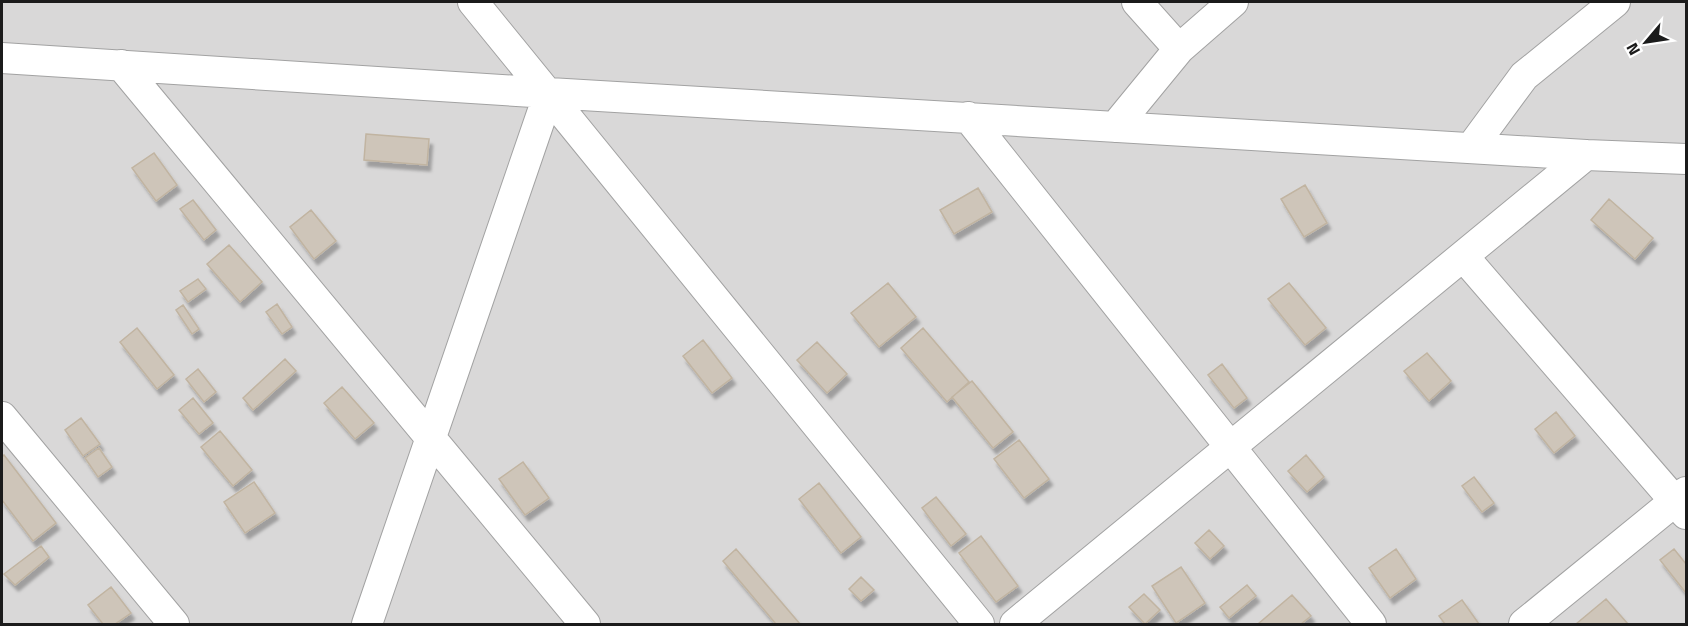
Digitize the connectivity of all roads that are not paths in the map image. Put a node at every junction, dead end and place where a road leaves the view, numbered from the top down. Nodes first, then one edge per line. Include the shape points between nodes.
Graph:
1 (473, 2) edge
2 (1137, 2) edge
3 (1233, 2) edge
4 (1615, 2) edge
5 (1179, 49) junction
6 (2, 58) edge
7 (121, 65) junction
8 (549, 93) junction
9 (968, 117) junction
10 (1115, 127) junction
11 (1471, 148) junction
12 (1586, 156) junction
13 (1686, 159) edge
14 (1463, 256) junction
15 (2, 417) edge
16 (430, 439) junction
17 (1231, 448) junction
18 (1683, 502) edge
19 (174, 624) edge
20 (367, 624) edge
21 (585, 624) edge
22 (979, 624) edge
23 (1015, 624) edge
24 (1371, 624) edge
25 (1524, 624) edge

1 - 8 street
2 - 5 street
3 - 5 street
4 - 11 street via 1524,76
5 - 10 street
6 - 7 street
7 - 8 street
7 - 16 street
8 - 9 street
8 - 16 street
8 - 22 street
9 - 10 street
9 - 17 street
10 - 11 street
11 - 12 street
12 - 13 street
12 - 14 street
14 - 17 street
14 - 18 street
15 - 19 street
16 - 20 street
16 - 21 street
17 - 23 street
17 - 24 street
18 - 25 street

